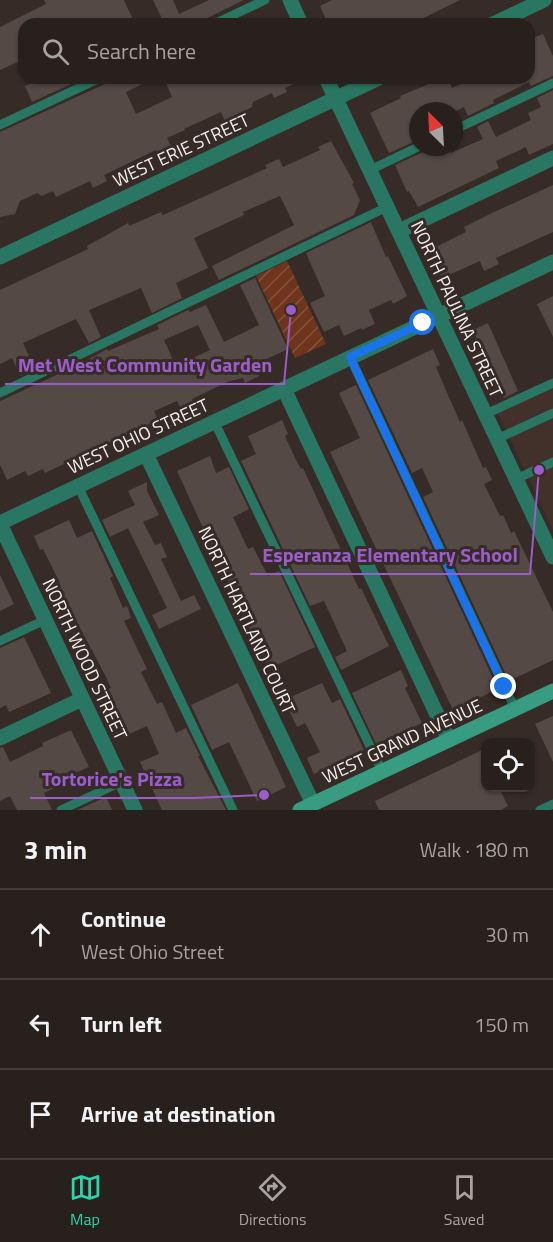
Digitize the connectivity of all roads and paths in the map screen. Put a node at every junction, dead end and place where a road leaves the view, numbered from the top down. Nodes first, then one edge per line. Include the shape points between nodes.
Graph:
1 (265, 0) edge
2 (290, 0) edge
3 (544, 0) edge
4 (227, 18) edge
5 (298, 18) edge
6 (506, 18) edge
7 (553, 83) edge
8 (88, 84) edge
9 (330, 84) edge
10 (366, 84) edge
11 (336, 98) junction
12 (0, 126) edge
13 (463, 126) edge
14 (409, 151) edge
15 (553, 158) edge
16 (370, 170) junction
17 (387, 207) junction
18 (399, 231) junction
19 (0, 257) edge
20 (553, 262) edge
21 (439, 315) junction
22 (350, 357) junction
23 (553, 383) edge
24 (284, 389) junction
25 (0, 393) edge
26 (553, 413) edge
27 (486, 414) junction
28 (214, 422) junction
29 (497, 440) junction
30 (146, 454) junction
31 (553, 462) edge
32 (516, 479) junction
33 (78, 486) junction
34 (0, 524) edge
35 (553, 557) edge
36 (45, 620) junction
37 (0, 641) edge
38 (553, 692) edge
39 (82, 699) junction
40 (515, 710) junction
41 (0, 738) edge
42 (449, 740) junction
43 (382, 771) junction
44 (121, 782) junction
45 (553, 804) edge
46 (306, 807) edge
47 (62, 810) edge
48 (135, 810) edge
49 (233, 810) edge
50 (540, 810) edge

1 - 4 lane
2 - 5 street
3 - 6 street
7 - 13 lane
8 - 12 lane
9 - 11 street, NORTH PAULINA STREET
10 - 11 street, WEST ERIE STREET
11 - 16 street, NORTH PAULINA STREET
11 - 19 street, WEST ERIE STREET
14 - 16 lane
15 - 18 street
16 - 17 street, NORTH PAULINA STREET
17 - 18 street, NORTH PAULINA STREET
17 - 25 lane
18 - 21 street, NORTH PAULINA STREET
20 - 21 street, WEST OHIO STREET
21 - 22 street, WEST OHIO STREET
21 - 27 street, NORTH PAULINA STREET
22 - 24 street, WEST OHIO STREET
22 - 40 lane
23 - 27 lane
24 - 28 street, WEST OHIO STREET
24 - 42 street
26 - 29 lane
27 - 29 street, NORTH PAULINA STREET
28 - 30 street, WEST OHIO STREET
28 - 43 lane
29 - 32 street, NORTH PAULINA STREET
30 - 33 street, WEST OHIO STREET
30 - 46 street, NORTH HARTLAND COURT
31 - 32 lane
32 - 35 street, NORTH PAULINA STREET
33 - 34 street, WEST OHIO STREET
33 - 49 lane
34 - 36 street, NORTH WOOD STREET
36 - 37 lane
36 - 39 street, NORTH WOOD STREET
38 - 40 main road, WEST GRAND AVENUE
39 - 41 street
39 - 44 street, NORTH WOOD STREET
40 - 42 main road, WEST GRAND AVENUE
42 - 43 main road, WEST GRAND AVENUE
43 - 46 main road, WEST GRAND AVENUE
44 - 47 lane
44 - 48 street, NORTH WOOD STREET
45 - 50 lane

